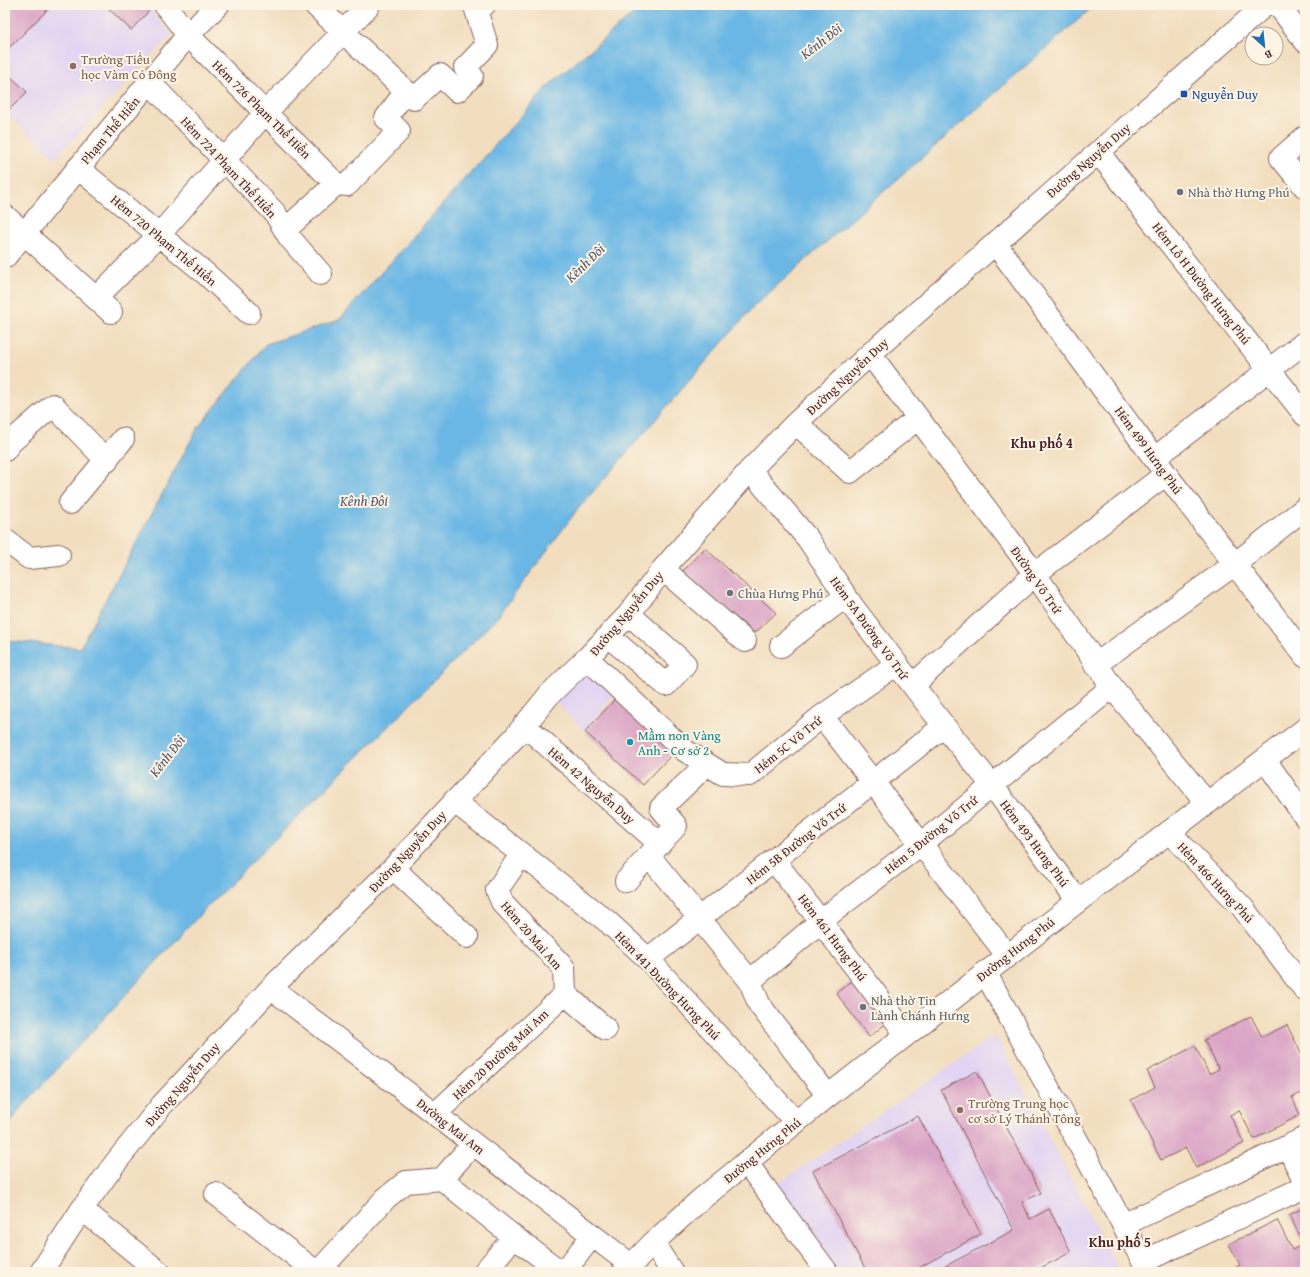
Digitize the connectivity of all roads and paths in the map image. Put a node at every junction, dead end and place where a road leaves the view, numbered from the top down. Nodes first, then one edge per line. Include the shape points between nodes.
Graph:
1 (165, 5) edge
2 (218, 5) edge
3 (315, 5) edge
4 (369, 5) edge
5 (1265, 5) edge
6 (1278, 5) edge
7 (476, 7) edge
8 (343, 32) junction
9 (188, 35) junction
10 (1305, 42) edge
11 (149, 82) junction
12 (410, 95) junction
13 (265, 113) junction
14 (1305, 136) edge
15 (1098, 152) junction
16 (224, 160) junction
17 (78, 168) junction
18 (336, 184) junction
19 (1305, 187) edge
20 (5, 216) edge
21 (285, 230) junction
22 (24, 234) junction
23 (159, 235) junction
24 (995, 243) junction
25 (5, 257) edge
26 (321, 274) dead end
27 (249, 313) dead end
28 (1305, 342) edge
29 (870, 354) junction
30 (1270, 369) junction
31 (1305, 415) edge
32 (917, 419) junction
33 (796, 423) junction
34 (123, 439) dead end
35 (7, 443) edge
36 (107, 461) junction
37 (1161, 466) junction
38 (750, 470) junction
39 (70, 503) dead end
40 (1305, 508) edge
41 (5, 540) edge
42 (58, 555) dead end
43 (1235, 564) junction
44 (663, 569) junction
45 (1035, 574) junction
46 (846, 596) junction
47 (628, 614) junction
48 (608, 636) junction
49 (745, 641) dead end
50 (781, 646) dead end
51 (1305, 656) edge
52 (588, 658) junction
53 (897, 664) junction
54 (1096, 665) junction
55 (912, 685) junction
56 (1112, 687) junction
57 (822, 716) junction
58 (524, 726) junction
59 (944, 726) junction
60 (1305, 729) edge
61 (1265, 760) junction
62 (706, 764) junction
63 (872, 782) junction
64 (992, 785) junction
65 (454, 801) junction
66 (1206, 803) junction
67 (1305, 817) edge
68 (1169, 832) junction
69 (921, 844) junction
70 (655, 850) junction
71 (522, 855) junction
72 (774, 860) junction
73 (392, 868) junction
74 (626, 881) dead end
75 (1078, 901) junction
76 (699, 919) junction
77 (821, 922) junction
78 (467, 937) dead end
79 (1006, 955) junction
80 (648, 959) junction
81 (985, 972) junction
82 (750, 981) junction
83 (271, 988) junction
84 (1305, 990) edge
85 (565, 994) junction
86 (606, 1029) dead end
87 (906, 1034) junction
88 (828, 1096) junction
89 (435, 1114) junction
90 (796, 1122) junction
91 (1296, 1142) edge
92 (473, 1144) junction
93 (746, 1162) junction
94 (442, 1179) junction
95 (1305, 1184) edge
96 (1305, 1187) edge
97 (216, 1194) dead end
98 (82, 1209) junction
99 (1123, 1225) junction
100 (592, 1236) junction
101 (514, 1237) junction
102 (653, 1243) junction
103 (1147, 1267) edge
104 (628, 1269) edge
105 (41, 1272) edge
106 (159, 1272) edge
107 (317, 1272) edge
108 (484, 1272) edge
109 (562, 1272) edge
110 (672, 1272) edge
111 (827, 1272) edge

1 - 9 street, Hẻm 726 Phạm Thế Hiển
2 - 9 street, Phạm Thế Hiển
3 - 8 street
4 - 8 street
5 - 15 street, Đường Nguyễn Duy
6 - 10 street
7 - 12 street via 487,45 465,68 472,76 457,91 440,75
8 - 12 street
8 - 13 street
9 - 11 street, Phạm Thế Hiển
9 - 13 street, Hẻm 726 Phạm Thế Hiển
11 - 16 street, Hẻm 724 Phạm Thế Hiển
11 - 17 street, Phạm Thế Hiển
12 - 18 street via 386,118 399,131 347,185
13 - 16 street
13 - 18 street, Hẻm 726 Phạm Thế Hiển
14 - 19 street via 1281,158
15 - 24 street, Đường Nguyễn Duy
15 - 30 street, Hẻm Lô H Đường Hưng Phú
16 - 21 street, Hẻm 724 Phạm Thế Hiển via 275,213
16 - 23 street
17 - 22 street, Phạm Thế Hiển
17 - 23 street, Hẻm 720 Phạm Thế Hiển
18 - 21 street
20 - 22 street
21 - 26 street, Hẻm 724 Phạm Thế Hiển
22 - 23 street via 103,305
22 - 25 street, Phạm Thế Hiển
23 - 27 street, Hẻm 720 Phạm Thế Hiển
24 - 29 street, Đường Nguyễn Duy
24 - 37 street, Hẻm 499 Hưng Phú
28 - 30 street
29 - 32 street, Đường Võ Trứ
29 - 33 street, Đường Nguyễn Duy
30 - 31 street, Hẻm Lô H Đường Hưng Phú
30 - 37 street
32 - 33 street via 850,472
32 - 45 street, Đường Võ Trứ
33 - 38 street, Đường Nguyễn Duy
34 - 36 street
35 - 36 street via 53,405
36 - 39 street
37 - 43 street, Hẻm 499 Hưng Phú
37 - 45 street
38 - 44 street, Đường Nguyễn Duy
38 - 46 street, Hẻm 5A Đường Võ Trứ via 808,540
40 - 43 street
41 - 42 street via 29,558
43 - 51 street, Hẻm 499 Hưng Phú
43 - 54 street
44 - 47 street, Đường Nguyễn Duy
44 - 49 street
45 - 54 street, Đường Võ Trứ
45 - 55 street
46 - 50 street
46 - 53 street, Hẻm 5A Đường Võ Trứ
47 - 48 street, Đường Nguyễn Duy
47 - 48 street via 685,664 666,685
48 - 52 street, Đường Nguyễn Duy
52 - 58 street, Đường Nguyễn Duy via 549,696
52 - 62 street, Hẻm 5C Võ Trứ via 680,746
53 - 55 street, Hẻm 5A Đường Võ Trứ
53 - 57 street, Hẻm 5C Võ Trứ
54 - 56 street, Đường Võ Trứ
55 - 59 street, Hẻm 5A Đường Võ Trứ
56 - 64 street, Hẻm 5 Đường Võ Trứ
56 - 66 street, Đường Võ Trứ
57 - 62 street, Hẻm 5C Võ Trứ via 750,775 723,774
57 - 63 street
58 - 65 street, Đường Nguyễn Duy
58 - 70 street, Hẻm 42 Nguyễn Duy
59 - 63 street, Hẻm 5B Đường Võ Trứ
59 - 64 street, Hẻm 5A Đường Võ Trứ
60 - 61 street, Đường Hưng Phú
61 - 66 street, Đường Hưng Phú
61 - 67 street
62 - 70 street via 661,808 676,826
63 - 69 street
63 - 72 street, Hẻm 5B Đường Võ Trứ
64 - 69 street, Hẻm 5 Đường Võ Trứ
64 - 75 street, Hẻm 493 Hưng Phú
65 - 71 street, Hẻm 441 Đường Hưng Phú
65 - 73 street, Đường Nguyễn Duy
66 - 68 street, Đường Hưng Phú
68 - 75 street, Đường Hưng Phú
68 - 84 street, Hẻm 466 Hưng Phú via 1242,907
69 - 77 street, Hẻm 5 Đường Võ Trứ
69 - 79 street
70 - 74 street
70 - 76 street, Hẻm 42 Nguyễn Duy
71 - 80 street, Hẻm 441 Đường Hưng Phú via 608,922
71 - 85 street, Hẻm 20 Mai Am via 497,890 502,902 564,968
72 - 76 street, Hẻm 5B Đường Võ Trứ
72 - 77 street, Hẻm 461 Hưng Phú
73 - 78 street
73 - 83 street, Đường Nguyễn Duy
75 - 79 street, Đường Hưng Phú
76 - 80 street, Hẻm 5B Đường Võ Trứ
76 - 82 street, Hẻm 42 Nguyễn Duy
77 - 82 street, Hẻm 5 Đường Võ Trứ
77 - 87 street, Hẻm 461 Hưng Phú
79 - 81 street, Đường Hưng Phú
80 - 90 street, Hẻm 441 Đường Hưng Phú
81 - 87 street, Đường Hưng Phú
81 - 99 street
82 - 88 street, Hẻm 42 Nguyễn Duy via 759,1004
83 - 89 street, Đường Mai Am
83 - 98 street, Đường Nguyễn Duy via 162,1106
85 - 86 street
85 - 89 street, Hẻm 20 Đường Mai Am
87 - 88 street, Đường Hưng Phú
88 - 90 street, Đường Hưng Phú
89 - 92 street, Đường Mai Am
90 - 93 street, Đường Hưng Phú
91 - 95 street
91 - 99 street
92 - 94 street
92 - 100 street, Đường Mai Am
93 - 102 street, Đường Hưng Phú
93 - 111 street
94 - 101 street
94 - 107 street via 406,1182 386,1198
96 - 103 street
97 - 107 street
98 - 105 street, Đường Nguyễn Duy
98 - 106 street
99 - 103 street
100 - 104 street, Đường Mai Am
100 - 109 street
101 - 108 street
101 - 109 street
102 - 104 street, Đường Hưng Phú
102 - 110 street

